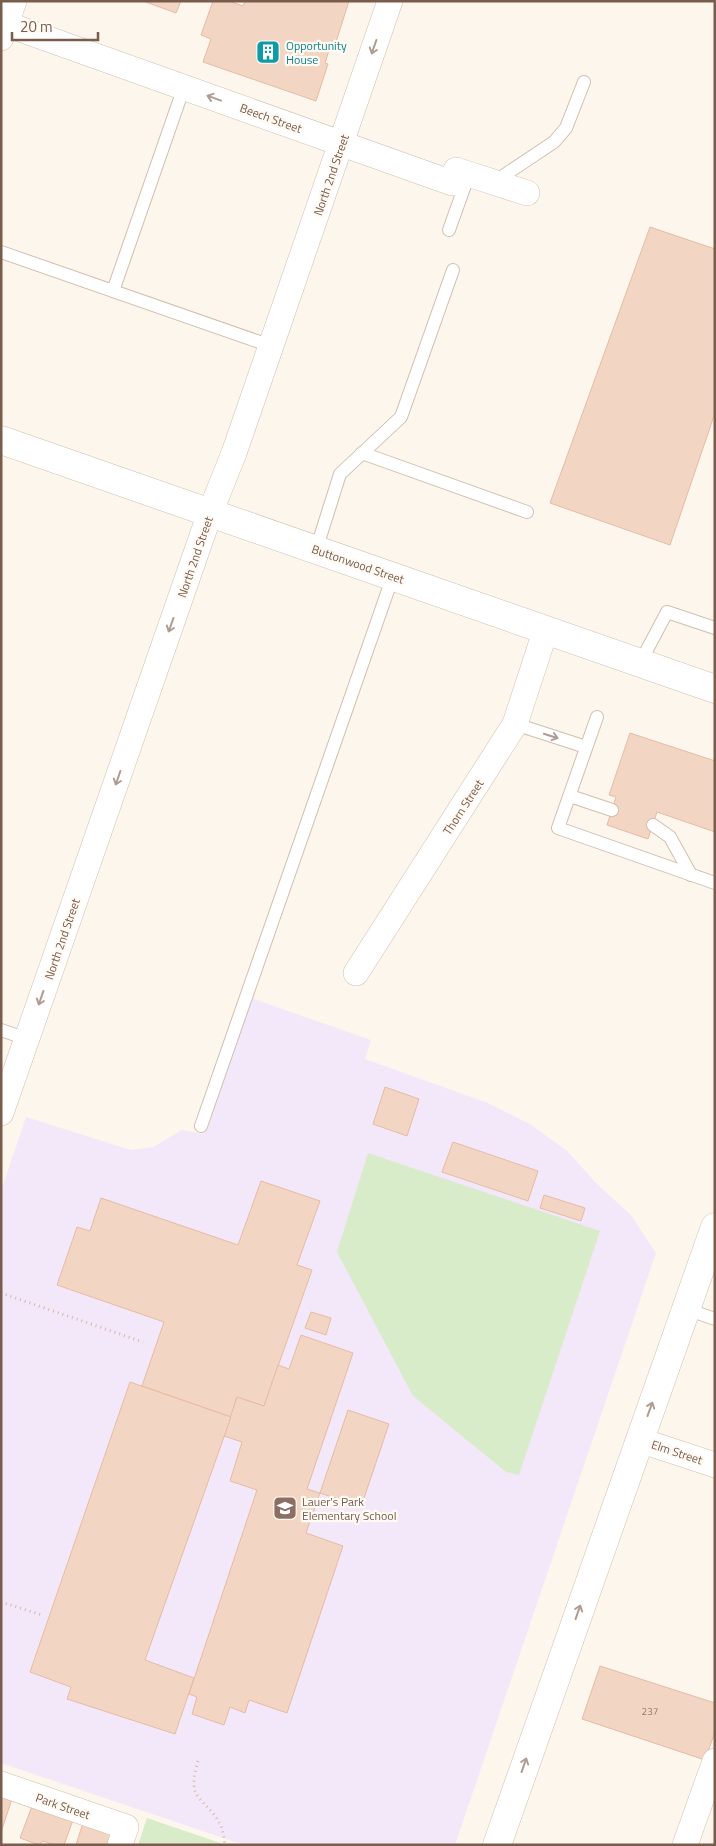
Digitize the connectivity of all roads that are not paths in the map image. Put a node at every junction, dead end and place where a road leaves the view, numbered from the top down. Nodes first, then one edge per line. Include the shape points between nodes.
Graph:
1 (390, 1) edge
2 (7, 21) edge
3 (584, 82) dead end
4 (184, 87) junction
5 (342, 143) junction
6 (469, 174) junction
7 (494, 182) junction
8 (527, 194) dead end
9 (449, 230) dead end
10 (1, 252) edge
11 (453, 270) dead end
12 (113, 291) junction
13 (271, 346) junction
14 (1, 440) edge
15 (362, 454) junction
16 (527, 512) dead end
17 (210, 513) junction
18 (316, 550) junction
19 (393, 576) junction
20 (715, 628) edge
21 (546, 630) junction
22 (640, 662) junction
23 (715, 689) edge
24 (597, 717) dead end
25 (515, 724) junction
26 (586, 747) junction
27 (570, 796) junction
28 (612, 810) dead end
29 (653, 825) dead end
30 (691, 875) junction
31 (715, 883) edge
32 (356, 973) dead end
33 (1, 1030) edge
34 (27, 1039) junction
35 (1, 1113) edge
36 (201, 1126) dead end
37 (715, 1227) edge
38 (709, 1262) edge
39 (686, 1310) junction
40 (715, 1319) edge
41 (639, 1440) junction
42 (715, 1465) edge
43 (715, 1761) edge
44 (1, 1784) edge
45 (123, 1836) edge
46 (496, 1845) edge
47 (685, 1845) edge

1 -> 5 street, North 2nd Street
2 - 4 street, Beech Street
3 - 7 lane via 566,128 554,142
5 -> 4 street, Beech Street
4 - 12 lane
5 - 6 street, Beech Street via 452,183 456,170
5 - 13 street, North 2nd Street
6 - 7 street
6 - 9 lane
7 - 8 street
10 - 12 lane
11 - 15 lane via 401,418
12 - 13 lane
13 - 17 street, North 2nd Street
14 - 17 street, Buttonwood Street
15 - 16 lane
15 - 18 lane via 340,474
17 - 18 street, Buttonwood Street
17 -> 34 street, North 2nd Street
18 - 19 street, Buttonwood Street
19 - 21 street, Buttonwood Street
19 - 36 lane
20 - 22 lane via 667,612
21 - 22 street, Buttonwood Street
21 - 25 street, Thorn Street
22 - 23 street, Buttonwood Street
24 - 26 lane
25 -> 26 lane
25 - 32 street, Thorn Street
26 - 27 lane
27 - 28 lane
27 - 30 lane via 558,828
29 - 30 lane via 670,837
30 - 31 lane
33 - 34 lane
34 - 35 street, North 2nd Street
37 - 38 street
38 - 39 street
39 - 40 lane
41 -> 39 street
41 - 42 street, Elm Street
46 -> 41 street
43 - 47 street
44 - 45 street, Park Street

